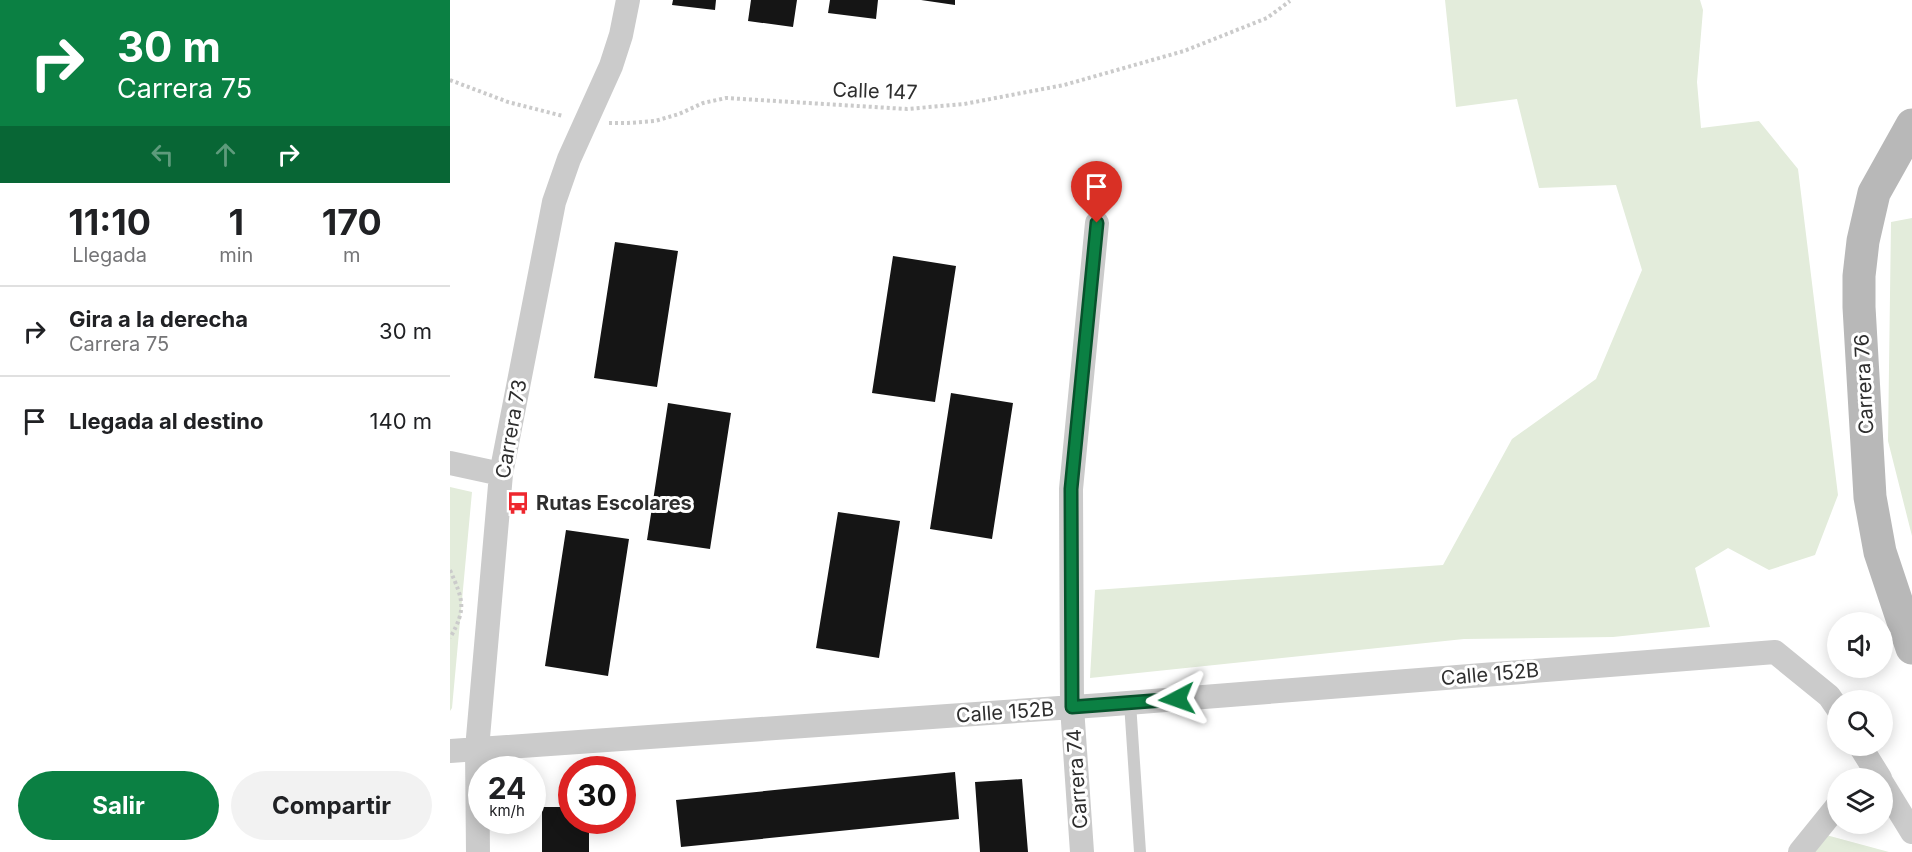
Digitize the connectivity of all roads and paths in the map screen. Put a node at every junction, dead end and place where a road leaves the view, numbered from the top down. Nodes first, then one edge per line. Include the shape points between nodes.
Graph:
1 (628, 0) edge
2 (1290, 1) edge
3 (450, 80) edge
4 (586, 122) junction
5 (1912, 125) edge
6 (1097, 223) dead end
7 (450, 463) edge
8 (501, 474) junction
9 (450, 570) edge
10 (450, 638) edge
11 (1912, 648) edge
12 (1827, 694) edge
13 (1130, 703) junction
14 (1072, 707) junction
15 (477, 749) junction
16 (450, 751) edge
17 (1893, 804) edge
18 (1827, 819) edge
19 (1912, 832) edge
20 (478, 852) edge
21 (1082, 852) edge
22 (1140, 852) edge
23 (1800, 852) edge

1 - 4 street, Carrera 73 via 611,66
2 - 4 path, Calle 147 via 1267,18 1184,51 1064,85 964,104 907,109 726,98 655,121
3 - 4 path, Calle 147 via 508,102
4 - 8 street, Carrera 73 via 554,202
5 - 11 street, Carrera 76 via 1874,193 1859,276 1870,497 1880,552
6 - 14 street, Carrera 74 via 1071,489
7 - 8 street
8 - 15 street, Carrera 73
9 - 10 path via 461,595 462,612
12 - 13 street, Calle 152B via 1775,652
13 - 14 street, Calle 152B
13 - 22 lane
14 - 15 street, Calle 152B
14 - 21 street, Carrera 74
15 - 16 street, Calle 152B
15 - 20 street, Carrera 73
17 - 19 street
18 - 23 street

